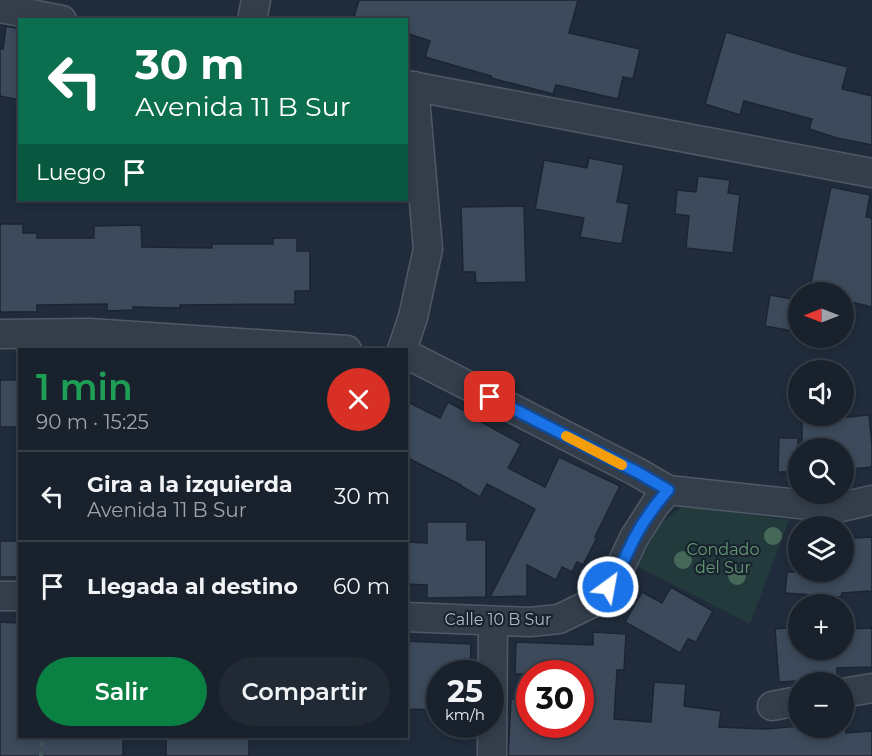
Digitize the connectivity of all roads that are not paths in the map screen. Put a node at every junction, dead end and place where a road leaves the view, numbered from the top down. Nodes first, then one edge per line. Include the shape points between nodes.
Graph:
1 (256, 0) edge
2 (0, 8) edge
3 (52, 18) edge
4 (252, 18) edge
5 (410, 86) edge
6 (872, 173) edge
7 (0, 334) edge
8 (317, 348) edge
9 (403, 348) edge
10 (408, 355) edge
11 (668, 490) junction
12 (872, 500) edge
13 (0, 596) edge
14 (18, 596) edge
15 (408, 617) edge
16 (493, 621) junction
17 (872, 688) edge
18 (854, 691) edge
19 (492, 756) edge

1 - 4 street
2 - 3 street
5 - 6 street
5 - 9 street via 428,249
7 - 8 street via 90,333
10 - 11 street
11 - 12 street via 837,508
11 - 16 street, Calle 10 B Sur via 598,600 559,619
13 - 14 street
15 - 16 street, Calle 10 B Sur
16 - 19 street
17 - 18 street

